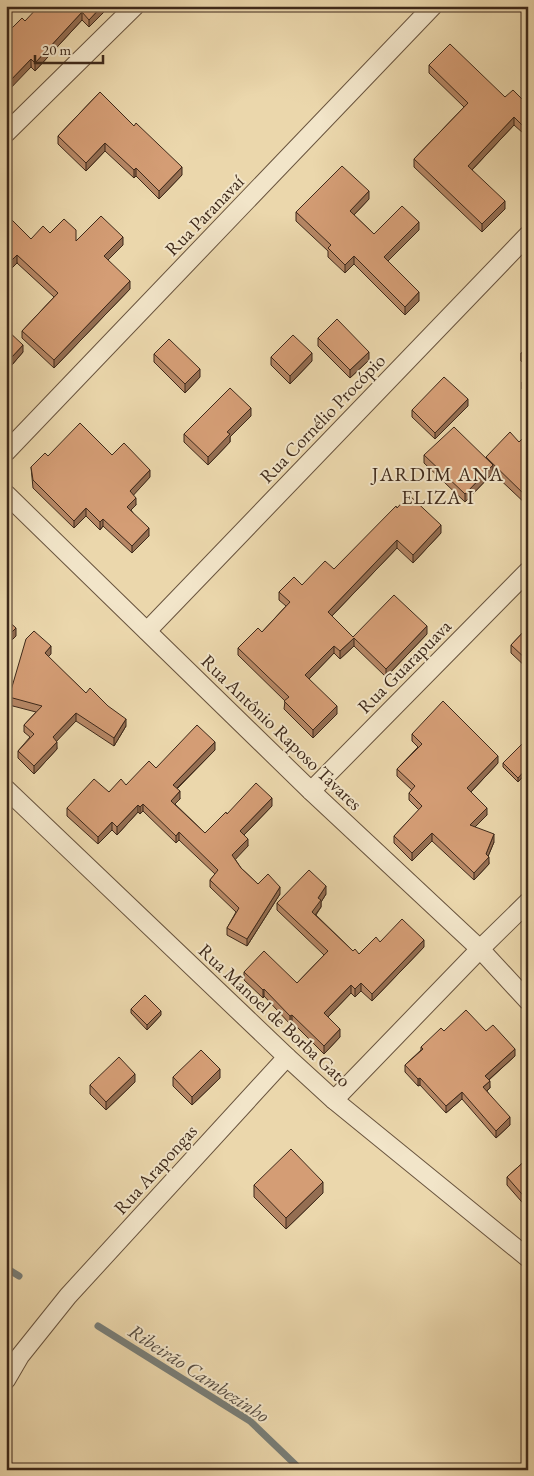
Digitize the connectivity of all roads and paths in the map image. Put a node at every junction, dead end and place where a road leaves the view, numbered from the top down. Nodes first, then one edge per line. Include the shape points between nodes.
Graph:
1 (135, 6) edge
2 (433, 6) edge
3 (6, 133) edge
4 (528, 235) edge
5 (6, 452) edge
6 (6, 494) edge
7 (528, 571) edge
8 (147, 631) junction
9 (6, 789) edge
10 (311, 791) junction
11 (528, 902) edge
12 (480, 948) junction
13 (528, 1001) edge
14 (287, 1057) junction
15 (334, 1100) junction
16 (528, 1258) edge
17 (6, 1380) edge

1 - 3 street
2 - 5 street, Rua Paranavaí
4 - 8 street, Rua Cornélio Procópio
6 - 8 street, Rua Antônio Raposo Tavares
7 - 10 street, Rua Guarapuava
8 - 10 street, Rua Antônio Raposo Tavares
9 - 14 street, Rua Manoel de Borba Gato
10 - 12 street, Rua Antônio Raposo Tavares
11 - 12 street
12 - 13 street, Rua Antônio Raposo Tavares
12 - 15 street
14 - 15 street, Rua Manoel de Borba Gato
14 - 17 street, Rua Arapongas via 68,1296 20,1356
15 - 16 street, Rua Manoel de Borba Gato

